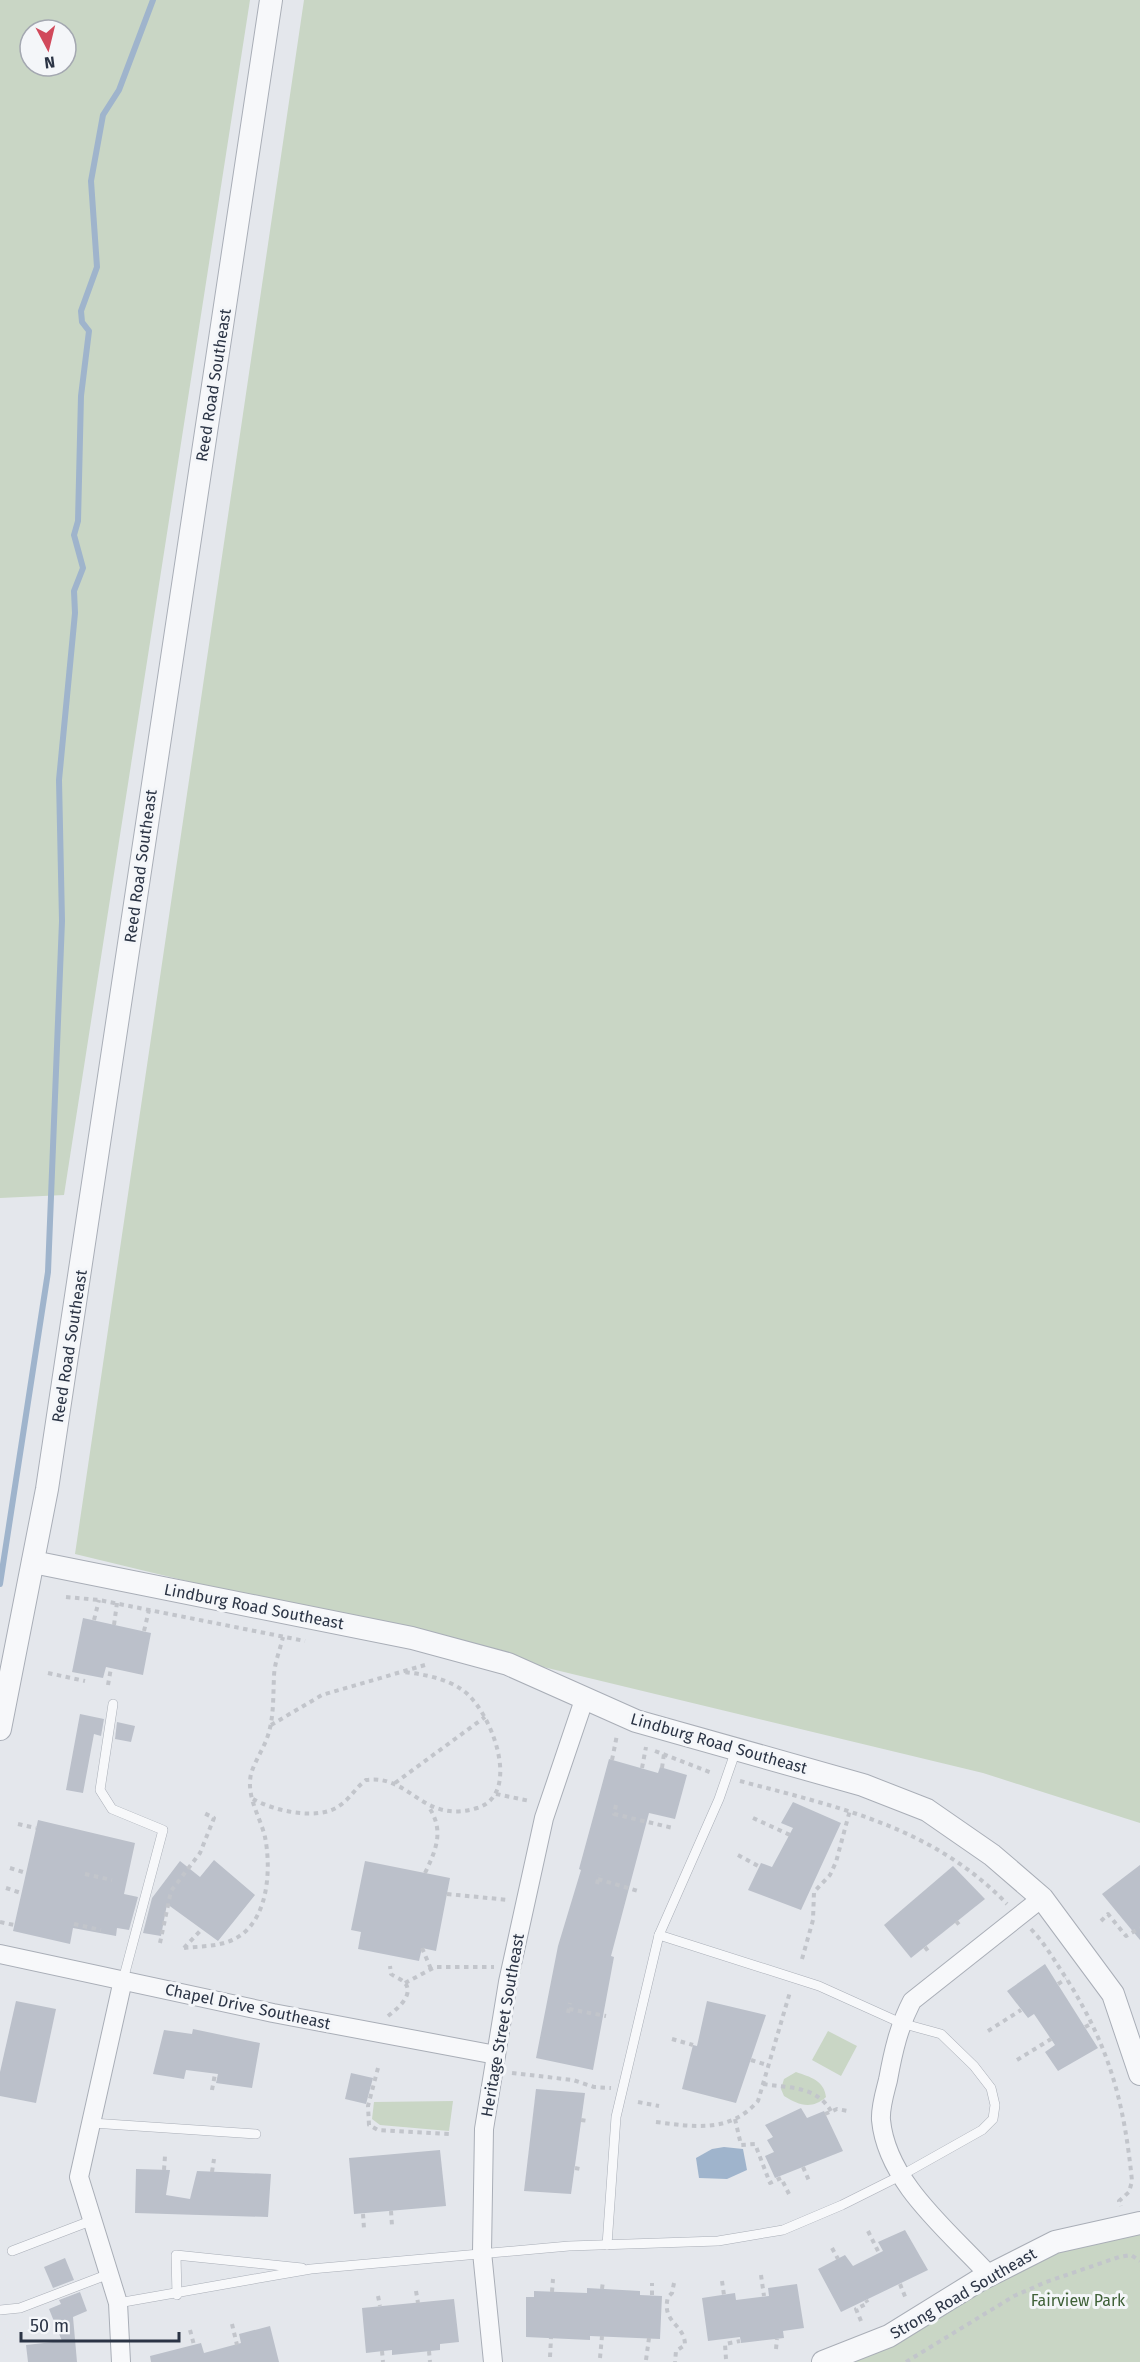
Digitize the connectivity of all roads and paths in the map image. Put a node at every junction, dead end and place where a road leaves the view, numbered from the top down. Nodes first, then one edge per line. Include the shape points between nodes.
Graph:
1 (271, 0) edge
2 (33, 1562) junction
3 (99, 1600) dead end
4 (117, 1603) dead end
5 (149, 1610) dead end
6 (94, 1620) dead end
7 (114, 1625) dead end
8 (144, 1631) dead end
9 (283, 1637) dead end
10 (429, 1664) dead end
11 (111, 1668) dead end
12 (404, 1672) junction
13 (48, 1673) dead end
14 (85, 1681) dead end
15 (108, 1685) dead end
16 (585, 1698) junction
17 (113, 1704) dead end
18 (485, 1717) junction
19 (271, 1725) junction
20 (0, 1730) edge
21 (610, 1730) dead end
22 (617, 1734) junction
23 (627, 1738) dead end
24 (637, 1743) dead end
25 (646, 1747) junction
26 (736, 1750) junction
27 (664, 1754) junction
28 (612, 1760) dead end
29 (642, 1768) dead end
30 (662, 1768) dead end
31 (727, 1777) junction
32 (395, 1783) junction
33 (496, 1794) junction
34 (253, 1799) junction
35 (549, 1804) junction
36 (616, 1805) dead end
37 (428, 1806) junction
38 (850, 1810) junction
39 (204, 1813) dead end
40 (753, 1818) dead end
41 (18, 1824) dead end
42 (36, 1828) dead end
43 (673, 1828) dead end
44 (790, 1835) dead end
45 (738, 1855) dead end
46 (760, 1867) dead end
47 (10, 1869) dead end
48 (26, 1873) dead end
49 (425, 1873) dead end
50 (85, 1874) dead end
51 (598, 1879) dead end
52 (112, 1880) dead end
53 (6, 1888) dead end
54 (638, 1891) dead end
55 (21, 1893) dead end
56 (447, 1894) dead end
57 (1042, 1898) junction
58 (525, 1902) junction
59 (1019, 1917) junction
60 (956, 1921) dead end
61 (1101, 1921) dead end
62 (0, 1922) edge
63 (74, 1924) dead end
64 (14, 1925) dead end
65 (961, 1927) dead end
66 (1140, 1928) edge
67 (202, 1929) dead end
68 (100, 1930) dead end
69 (659, 1935) junction
70 (160, 1943) dead end
71 (422, 1948) dead end
72 (0, 1954) edge
73 (802, 1959) dead end
74 (390, 1966) dead end
75 (431, 1969) junction
76 (511, 1969) junction
77 (1066, 1979) junction
78 (123, 1980) junction
79 (405, 1983) junction
80 (1058, 1984) dead end
81 (792, 1986) dead end
82 (570, 2002) dead end
83 (1021, 2010) dead end
84 (606, 2016) dead end
85 (901, 2023) junction
86 (1093, 2023) junction
87 (1085, 2027) dead end
88 (364, 2029) junction
89 (988, 2031) dead end
90 (1051, 2039) dead end
91 (672, 2040) dead end
92 (693, 2045) dead end
93 (496, 2055) junction
94 (751, 2060) dead end
95 (1017, 2060) dead end
96 (767, 2065) junction
97 (378, 2068) dead end
98 (505, 2072) dead end
99 (1140, 2073) edge
100 (215, 2074) dead end
101 (762, 2084) junction
102 (616, 2088) dead end
103 (212, 2090) dead end
104 (638, 2102) dead end
105 (659, 2106) dead end
106 (831, 2111) junction
107 (848, 2111) dead end
108 (825, 2114) dead end
109 (735, 2119) junction
110 (581, 2120) dead end
111 (588, 2121) dead end
112 (656, 2122) dead end
113 (92, 2123) junction
114 (256, 2134) dead end
115 (450, 2134) dead end
116 (165, 2156) dead end
117 (214, 2159) dead end
118 (802, 2167) dead end
119 (164, 2170) dead end
120 (212, 2172) dead end
121 (902, 2175) junction
122 (810, 2183) dead end
123 (789, 2194) dead end
124 (1119, 2201) dead end
125 (392, 2211) dead end
126 (363, 2214) dead end
127 (93, 2220) junction
128 (1140, 2223) edge
129 (392, 2226) dead end
130 (364, 2229) dead end
131 (868, 2231) dead end
132 (607, 2245) junction
133 (832, 2248) dead end
134 (12, 2251) dead end
135 (482, 2252) junction
136 (879, 2253) dead end
137 (838, 2259) dead end
138 (1140, 2260) edge
139 (311, 2269) junction
140 (109, 2274) junction
141 (761, 2275) dead end
142 (989, 2275) junction
143 (553, 2279) dead end
144 (603, 2281) dead end
145 (722, 2282) dead end
146 (652, 2283) dead end
147 (674, 2283) dead end
148 (900, 2284) dead end
149 (602, 2289) dead end
150 (416, 2291) dead end
151 (552, 2292) dead end
152 (177, 2295) junction
153 (652, 2295) dead end
154 (724, 2295) dead end
155 (378, 2296) dead end
156 (764, 2296) dead end
157 (906, 2299) dead end
158 (866, 2300) dead end
159 (118, 2303) junction
160 (418, 2303) dead end
161 (380, 2306) dead end
162 (0, 2310) edge
163 (861, 2321) dead end
164 (232, 2324) dead end
165 (190, 2330) dead end
166 (602, 2336) dead end
167 (551, 2338) dead end
168 (649, 2338) dead end
169 (777, 2339) dead end
170 (740, 2341) dead end
171 (237, 2344) dead end
172 (194, 2345) dead end
173 (777, 2349) dead end
174 (382, 2351) dead end
175 (429, 2351) dead end
176 (550, 2357) dead end
177 (600, 2358) dead end
178 (726, 2359) dead end
179 (646, 2360) dead end
180 (121, 2362) edge
181 (382, 2362) edge
182 (430, 2362) edge
183 (493, 2362) edge
184 (675, 2362) edge
185 (823, 2362) edge
186 (906, 2362) edge

1 - 2 street, Reed Road Southeast via 103,1126
2 - 16 street, Lindburg Road Southeast via 412,1638 508,1664
2 - 20 street, Reed Road Southeast
3 - 6 path
4 - 7 path
5 - 8 path
9 - 19 path via 274,1675
10 - 12 path
11 - 15 path
12 - 18 path via 424,1674 460,1688 479,1705
12 - 19 path via 322,1695
13 - 14 path
16 - 26 street, Lindburg Road Southeast via 636,1721
16 - 35 street, Heritage Street Southeast
17 - 78 lane via 100,1790 112,1809 163,1830
18 - 32 path
18 - 33 path via 498,1749
19 - 34 path via 251,1774
21 - 22 path
22 - 23 path
22 - 28 path
24 - 25 path
25 - 27 path
25 - 29 path
26 - 31 lane
26 - 57 street, Lindburg Road Southeast via 863,1785 927,1810 992,1855
27 - 30 path
27 - 31 path
31 - 38 path
31 - 69 lane
32 - 34 path via 366,1780 349,1799 324,1813 279,1809
32 - 37 path
33 - 35 path
33 - 37 path via 489,1803 477,1808 451,1811
34 - 67 path via 265,1836 264,1901 241,1935 218,1945 184,1948
35 - 58 street, Heritage Street Southeast
36 - 43 path via 614,1814
37 - 49 path via 439,1835
38 - 59 path via 877,1819 940,1851 1001,1898
38 - 73 path via 836,1863 814,1892 813,1920
39 - 70 path via 214,1818 200,1853 171,1891
40 - 44 path
41 - 42 path
45 - 46 path
47 - 48 path
50 - 52 path
51 - 54 path
53 - 55 path
56 - 58 path
57 - 59 street
57 - 99 street, Lindburg Road Southeast via 1113,1994
58 - 76 street, Heritage Street Southeast
59 - 77 path via 1043,1942
59 - 85 street via 912,2001
60 - 65 path
61 - 66 path via 1108,1914 1126,1936
62 - 64 path
63 - 68 path
69 - 85 lane via 819,1986
69 - 132 lane via 616,2117
71 - 75 path
72 - 78 street, Chapel Drive Southeast
74 - 79 path via 391,1974
75 - 76 path via 453,1965
75 - 79 path
76 - 93 street, Heritage Street Southeast
77 - 80 path
77 - 86 path
78 - 88 street, Chapel Drive Southeast
78 - 113 street
79 - 88 path via 406,1998 398,2008
81 - 96 path
82 - 84 path via 569,2011
83 - 89 path
85 - 121 street via 881,2117 886,2150
85 - 121 lane via 941,2034 991,2088 995,2105 993,2119 982,2130
86 - 87 path
86 - 124 path via 1111,2064 1129,2149 1132,2181 1129,2192
88 - 93 street, Chapel Drive Southeast
90 - 95 path
91 - 92 path
93 - 135 street, Heritage Street Southeast via 484,2129
94 - 96 path
96 - 101 path
97 - 115 path via 368,2106 369,2125 378,2130
98 - 102 path
100 - 103 path
101 - 106 path via 815,2093
101 - 109 path via 758,2101 748,2113
104 - 105 path
106 - 107 path
106 - 108 path
109 - 112 path via 712,2127
109 - 123 path via 741,2145 754,2144 770,2183 781,2178
110 - 111 path
113 - 114 lane
113 - 127 street via 79,2177
116 - 119 path
117 - 120 path
118 - 122 path
121 - 132 lane via 783,2230 717,2241
121 - 142 street via 911,2190
125 - 129 path
126 - 130 path
127 - 134 lane
127 - 140 street
128 - 142 street, Strong Road Southeast via 1055,2242
131 - 136 path
132 - 135 lane
133 - 137 path
135 - 139 lane
135 - 183 street, Heritage Street Southeast
138 - 186 path via 1131,2255 1119,2257 1046,2282 1014,2296
139 - 152 lane
139 - 152 lane via 176,2255
140 - 159 street
140 - 162 lane via 20,2308
141 - 156 path
142 - 185 street, Strong Road Southeast via 889,2336
143 - 151 path
144 - 149 path
145 - 154 path
146 - 153 path
147 - 184 path via 667,2310 683,2334 685,2345 676,2351
148 - 157 path
150 - 160 path
152 - 159 lane
155 - 161 path
158 - 163 path via 856,2309
159 - 180 street
164 - 171 path
165 - 172 path
166 - 177 path
167 - 176 path
168 - 179 path
169 - 173 path
170 - 178 path via 725,2344
174 - 181 path
175 - 182 path

